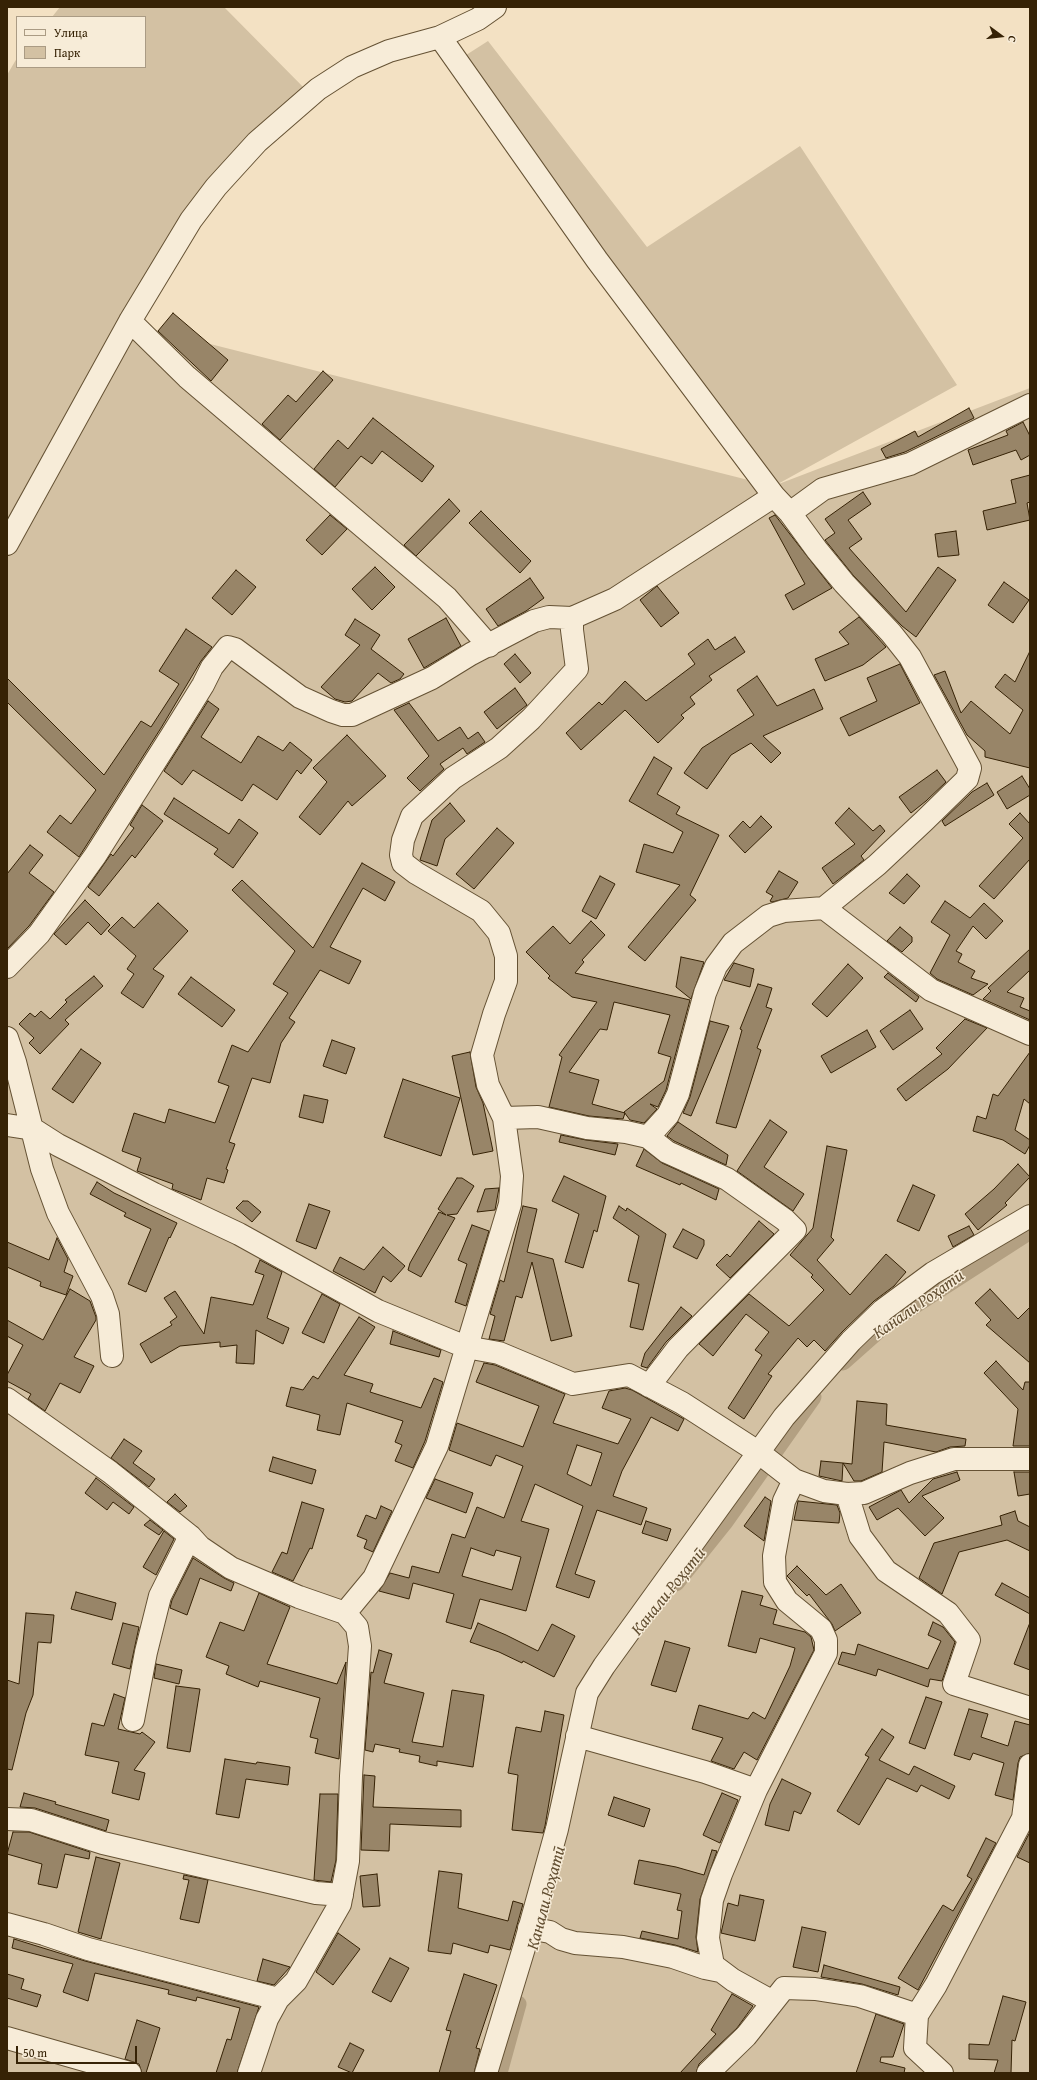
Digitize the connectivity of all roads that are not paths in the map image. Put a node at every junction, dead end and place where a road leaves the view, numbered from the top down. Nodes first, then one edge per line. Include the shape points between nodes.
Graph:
1 (495, 7) edge
2 (440, 37) junction
3 (130, 321) junction
4 (1030, 405) edge
5 (774, 496) junction
6 (790, 512) junction
7 (7, 544) edge
8 (572, 618) junction
9 (489, 646) junction
10 (824, 908) junction
11 (7, 968) edge
12 (1030, 1034) edge
13 (7, 1038) edge
14 (504, 1118) junction
15 (7, 1125) edge
16 (33, 1129) junction
17 (648, 1137) junction
18 (1030, 1216) edge
19 (466, 1346) junction
20 (112, 1356) dead end
21 (649, 1386) junction
22 (7, 1398) edge
23 (761, 1455) junction
24 (1030, 1459) edge
25 (791, 1477) junction
26 (846, 1494) junction
27 (190, 1536) junction
28 (346, 1613) junction
29 (1030, 1708) edge
30 (133, 1720) dead end
31 (584, 1738) junction
32 (1030, 1765) edge
33 (756, 1790) junction
34 (7, 1819) edge
35 (342, 1894) junction
36 (7, 1924) edge
37 (539, 1929) junction
38 (720, 1971) junction
39 (278, 1999) junction
40 (773, 2002) junction
41 (917, 2016) junction
42 (7, 2038) edge
43 (130, 2073) edge
44 (249, 2073) edge
45 (486, 2073) edge
46 (708, 2073) edge
47 (942, 2073) edge

1 - 2 street via 478,19
2 - 3 street via 389,51 352,67 318,89 257,142 216,187 191,220
2 - 5 street via 597,260
3 - 7 street
3 - 9 street via 187,377 447,598
4 - 6 street via 910,464 823,489
5 - 6 street
5 - 8 street via 615,599
6 - 10 street via 822,556 910,657 970,768 967,779 929,816 877,865
8 - 9 street via 549,617 534,621
8 - 14 street via 577,669 500,748 453,778 412,816 403,840 403,863 481,911 499,933 506,956 506,981 482,1055 488,1085
9 - 11 street via 432,678 352,715 343,715 300,697 235,649 228,647 212,667 203,686 95,856 39,934
10 - 12 street via 931,990
10 - 17 street via 784,911 768,916 733,943 716,966 705,993 678,1094 668,1115
13 - 16 street
14 - 17 street via 538,1117 587,1128
14 - 19 street via 512,1176 510,1204
15 - 16 street
16 - 19 street via 65,1149 239,1234 378,1311
16 - 20 street via 42,1169 58,1213 104,1302 108,1314
17 - 21 street via 667,1152 727,1179 795,1230 678,1348
18 - 23 street via 933,1273 883,1310 818,1376 784,1416
19 - 21 street via 499,1353 573,1384 629,1375
19 - 28 street via 437,1446 374,1578
21 - 23 street via 682,1403
22 - 27 street via 110,1472
23 - 25 street
23 - 31 street via 604,1666 587,1693
24 - 26 street via 954,1459 910,1473 864,1493
25 - 26 street via 824,1490
25 - 33 street via 774,1556 775,1582 787,1601 821,1629 826,1640 826,1653
26 - 29 street via 860,1536 886,1571 948,1613 969,1640 954,1684
27 - 28 street via 200,1547 231,1568 299,1597
27 - 30 street via 160,1596
28 - 35 street via 357,1627 360,1646 348,1861
31 - 33 street via 705,1772
31 - 37 street via 557,1829
32 - 41 street via 1023,1818
33 - 38 street via 712,1900 708,1938 712,1965
34 - 35 street via 31,1820 103,1843 316,1893
35 - 39 street via 340,1904 296,1981
36 - 39 street via 88,1949
37 - 38 street via 575,1943 623,1947 673,1957
37 - 45 street
38 - 40 street
39 - 44 street via 267,2019
40 - 41 street via 784,1988 815,1989 860,1996
40 - 46 street via 746,2036
41 - 47 street via 915,2048
42 - 43 street

